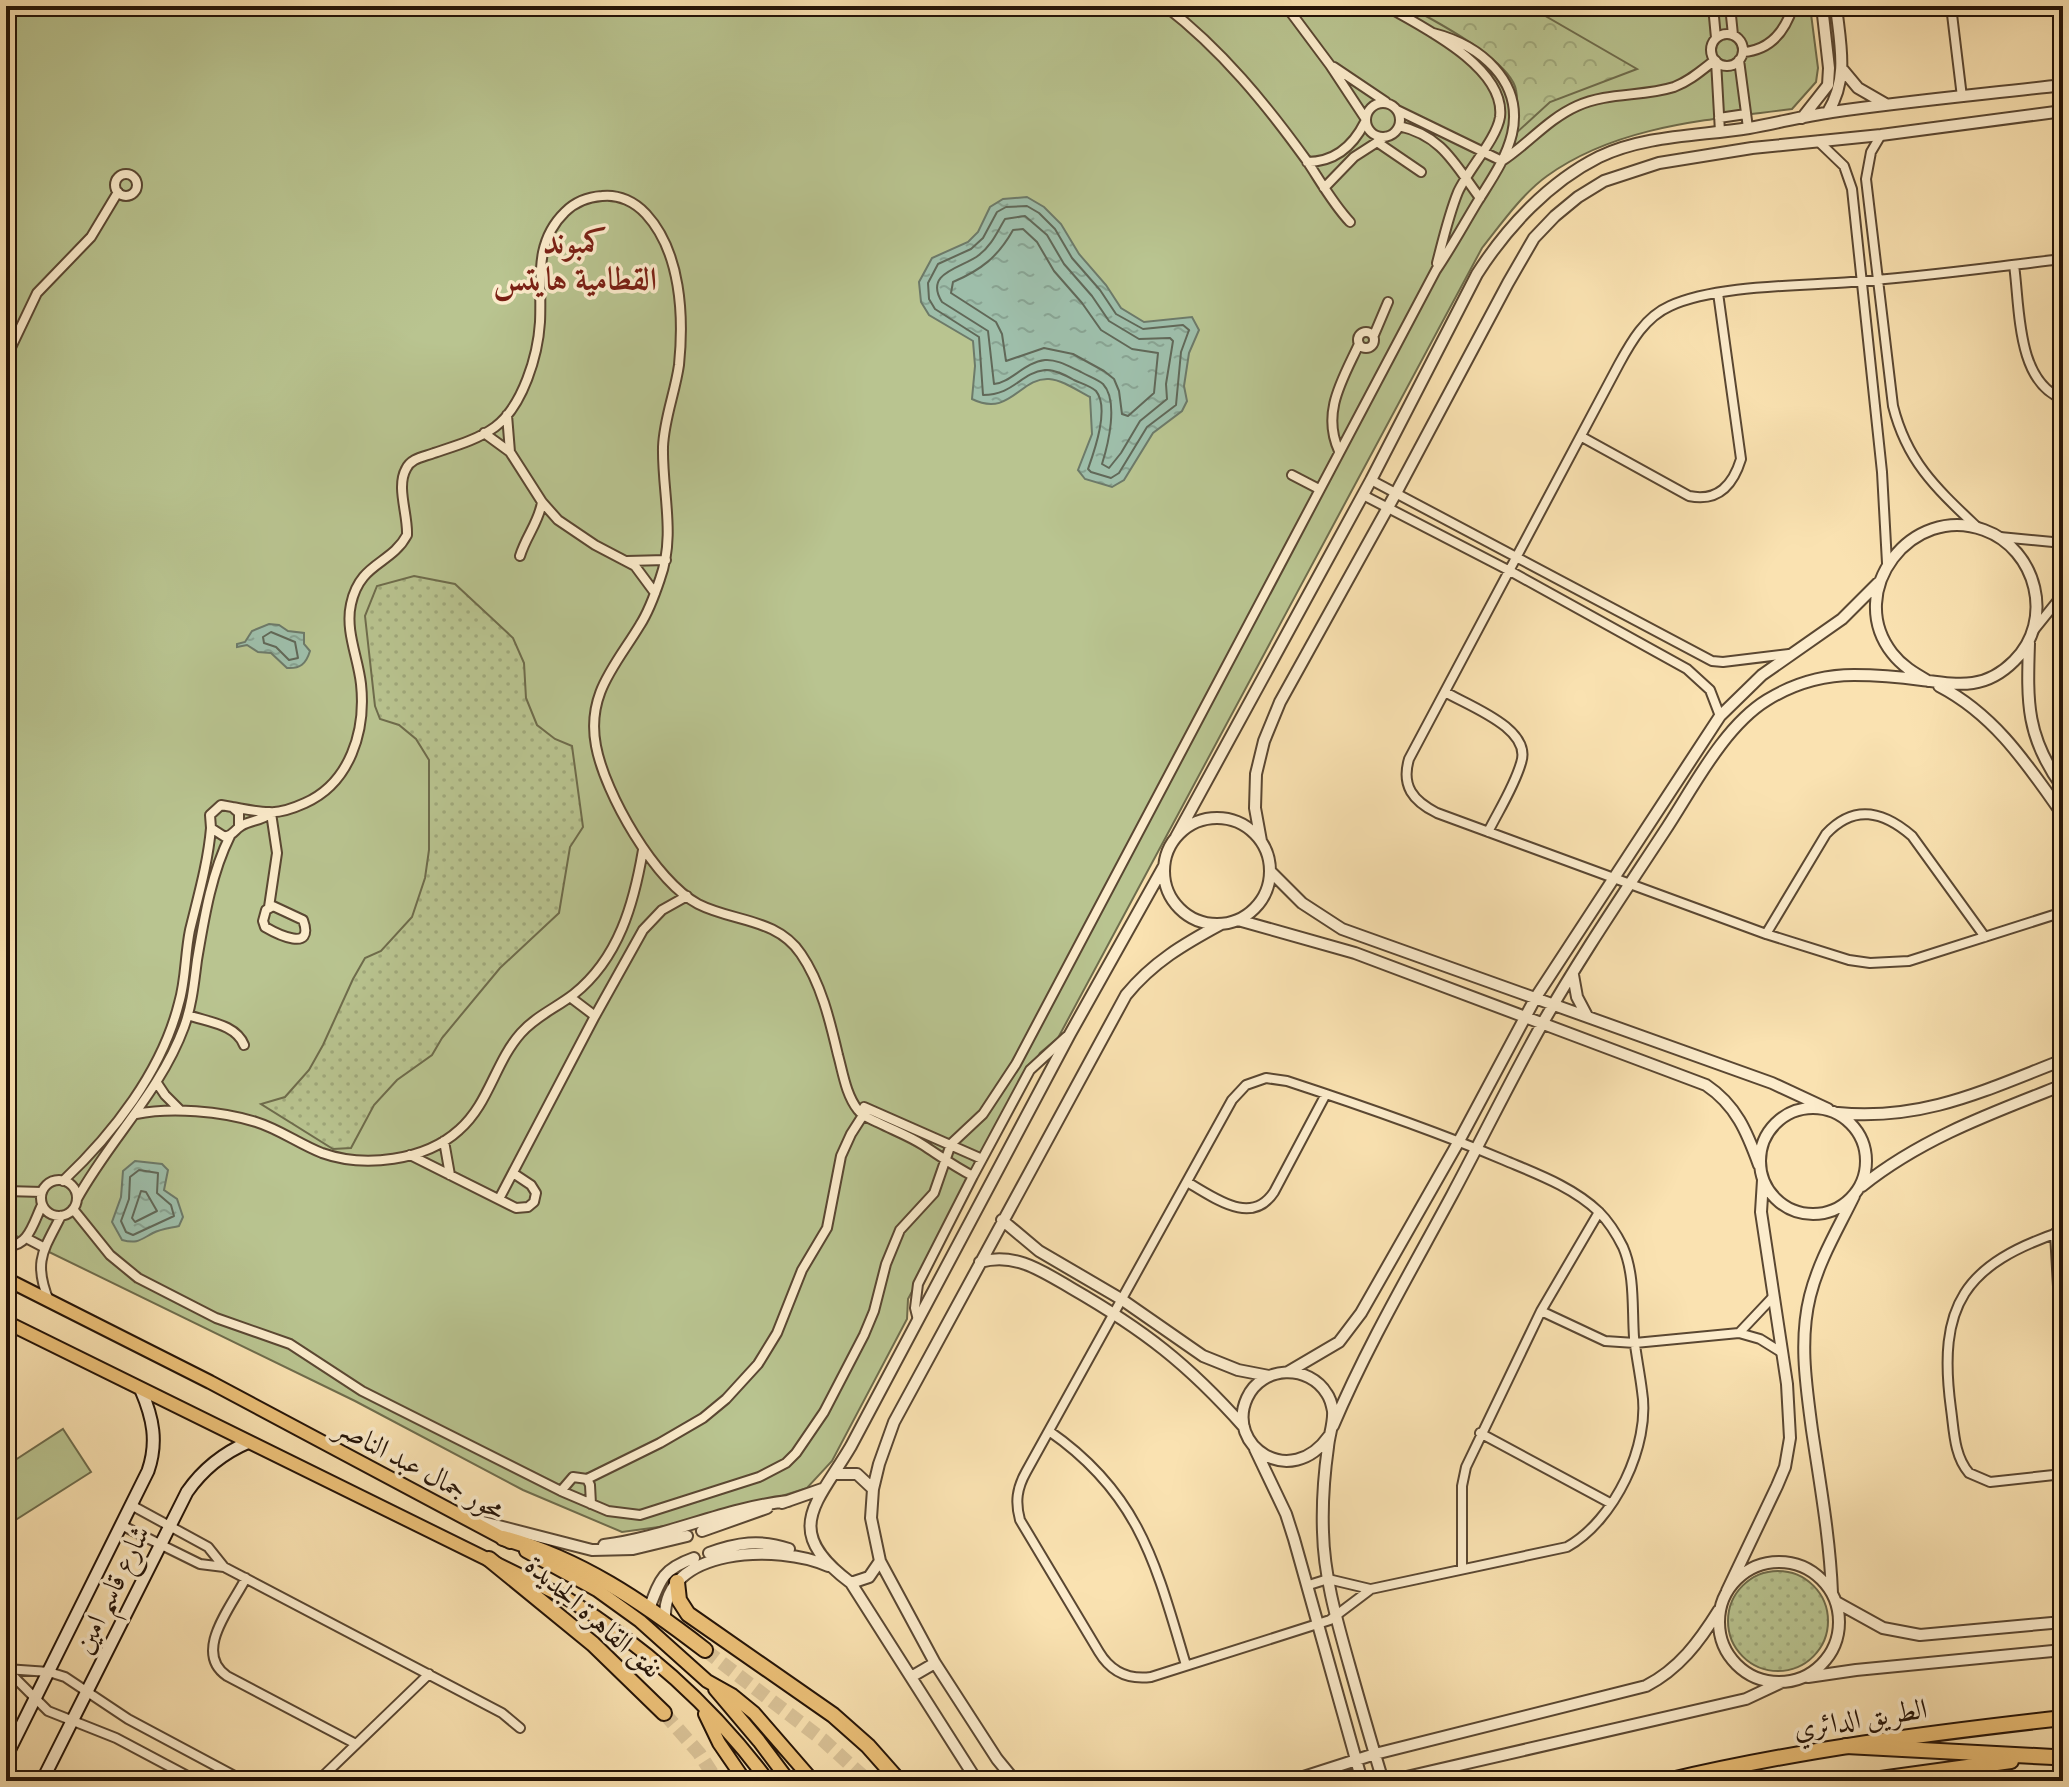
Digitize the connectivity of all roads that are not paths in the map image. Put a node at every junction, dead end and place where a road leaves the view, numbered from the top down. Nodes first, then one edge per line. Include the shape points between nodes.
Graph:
1 (1165, 6) edge
2 (1286, 6) edge
3 (1386, 6) edge
4 (1713, 6) edge
5 (1730, 6) edge
6 (1793, 6) edge
7 (1822, 6) edge
8 (1836, 6) edge
9 (1951, 6) edge
10 (1433, 33) junction
11 (1733, 35) junction
12 (1716, 38) junction
13 (1741, 56) junction
14 (1716, 60) junction
15 (1330, 65) junction
16 (1843, 70) junction
17 (2063, 85) edge
18 (1962, 97) junction
19 (1388, 103) junction
20 (1888, 105) junction
21 (1397, 110) junction
22 (2063, 111) edge
23 (1828, 112) junction
24 (1746, 114) junction
25 (1719, 118) junction
26 (1802, 118) junction
27 (1365, 120) junction
28 (1399, 126) junction
29 (1748, 128) junction
30 (1720, 132) junction
31 (1881, 135) junction
32 (1386, 137) junction
33 (1818, 141) junction
34 (1377, 142) junction
35 (1752, 148) junction
36 (1481, 151) junction
37 (1502, 161) junction
38 (1307, 162) junction
39 (1421, 172) dead end
40 (1465, 179) junction
41 (1324, 188) junction
42 (118, 192) dead end
43 (1480, 198) junction
44 (1350, 222) dead end
45 (2063, 259) edge
46 (2014, 265) junction
47 (1436, 270) junction
48 (1879, 280) junction
49 (1862, 281) junction
50 (1718, 293) junction
51 (1388, 302) dead end
52 (6, 358) edge
53 (2063, 399) edge
54 (507, 415) junction
55 (484, 433) junction
56 (1582, 437) junction
57 (1339, 451) junction
58 (510, 452) junction
59 (1292, 475) dead end
60 (1371, 480) junction
61 (1319, 489) junction
62 (1396, 493) junction
63 (1363, 495) junction
64 (542, 502) junction
65 (1388, 508) junction
66 (558, 520) junction
67 (536, 524) junction
68 (1977, 527) junction
69 (2000, 537) junction
70 (2063, 543) edge
71 (520, 556) dead end
72 (1517, 557) junction
73 (666, 560) junction
74 (626, 561) junction
75 (1887, 563) junction
76 (1510, 571) junction
77 (1879, 581) junction
78 (655, 593) junction
79 (2063, 594) edge
80 (1615, 611) junction
81 (1608, 625) junction
82 (2031, 636) junction
83 (1789, 654) junction
84 (1931, 682) junction
85 (1445, 692) junction
86 (1720, 716) junction
87 (2063, 788) edge
88 (232, 807) junction
89 (271, 813) junction
90 (2063, 815) edge
91 (239, 826) junction
92 (211, 828) junction
93 (1488, 832) junction
94 (230, 836) junction
95 (1176, 837) junction
96 (1261, 841) junction
97 (643, 850) junction
98 (1164, 866) junction
99 (1270, 871) junction
100 (1614, 878) junction
101 (1630, 884) junction
102 (687, 896) junction
103 (269, 907) junction
104 (2063, 912) edge
105 (1238, 920) junction
106 (1221, 924) junction
107 (1766, 934) junction
108 (1985, 937) junction
109 (1573, 975) junction
110 (570, 997) junction
111 (1536, 997) junction
112 (1554, 1004) junction
113 (188, 1015) junction
114 (595, 1016) junction
115 (1526, 1016) junction
116 (1587, 1016) junction
117 (1543, 1023) junction
118 (1070, 1034) junction
119 (244, 1045) dead end
120 (2063, 1060) edge
121 (157, 1083) junction
122 (2063, 1085) edge
123 (1326, 1094) junction
124 (181, 1111) junction
125 (1833, 1111) junction
126 (865, 1112) junction
127 (136, 1114) junction
128 (444, 1141) junction
129 (1459, 1141) junction
130 (951, 1144) junction
131 (1477, 1149) junction
132 (409, 1155) junction
133 (982, 1159) junction
134 (944, 1160) junction
135 (1759, 1165) junction
136 (513, 1173) junction
137 (450, 1175) junction
138 (973, 1176) junction
139 (1763, 1180) junction
140 (63, 1181) junction
141 (1187, 1182) junction
142 (6, 1191) edge
143 (1857, 1191) junction
144 (42, 1192) junction
145 (77, 1199) junction
146 (499, 1199) junction
147 (42, 1205) junction
148 (73, 1209) junction
149 (1599, 1212) junction
150 (61, 1216) junction
151 (1002, 1220) junction
152 (2059, 1232) edge
153 (26, 1238) junction
154 (6, 1245) edge
155 (45, 1248) junction
156 (980, 1262) junction
157 (6, 1279) edge
158 (1772, 1298) junction
159 (1121, 1299) junction
160 (49, 1301) junction
161 (1541, 1311) junction
162 (1114, 1312) junction
163 (918, 1320) junction
164 (6, 1322) edge
165 (1739, 1333) junction
166 (1635, 1343) junction
167 (1781, 1352) junction
168 (1288, 1372) junction
169 (2063, 1375) edge
170 (1269, 1376) junction
171 (141, 1390) junction
172 (1809, 1405) junction
173 (1789, 1407) junction
174 (1245, 1428) junction
175 (1049, 1431) junction
176 (1331, 1431) junction
177 (1480, 1433) junction
178 (249, 1442) junction
179 (1252, 1443) junction
180 (835, 1474) junction
181 (2063, 1474) edge
182 (587, 1479) junction
183 (822, 1489) junction
184 (873, 1489) junction
185 (561, 1491) junction
186 (788, 1501) junction
187 (1610, 1503) junction
188 (591, 1504) junction
189 (131, 1505) junction
190 (464, 1518) junction
191 (121, 1525) junction
192 (169, 1526) junction
193 (702, 1531) dead end
194 (687, 1536) dead end
195 (503, 1538) junction
196 (160, 1544) junction
197 (579, 1548) junction
198 (709, 1553) dead end
199 (804, 1557) junction
200 (694, 1558) dead end
201 (489, 1559) junction
202 (880, 1561) junction
203 (829, 1566) junction
204 (224, 1567) junction
205 (1462, 1568) junction
206 (246, 1578) junction
207 (1328, 1579) junction
208 (677, 1582) junction
209 (851, 1583) junction
210 (1309, 1585) junction
211 (1371, 1589) junction
212 (1727, 1591) junction
213 (1834, 1598) junction
214 (649, 1609) junction
215 (1719, 1610) junction
216 (1336, 1617) junction
217 (665, 1620) junction
218 (1318, 1622) junction
219 (2063, 1622) edge
220 (705, 1650) tunnel mouth
221 (2063, 1650) edge
222 (935, 1663) junction
223 (1186, 1665) junction
224 (6, 1669) edge
225 (49, 1672) junction
226 (429, 1674) junction
227 (911, 1677) junction
228 (1802, 1678) junction
229 (707, 1681) junction
230 (1782, 1682) junction
231 (87, 1692) junction
232 (34, 1700) junction
233 (701, 1703) junction
234 (664, 1713) tunnel mouth
235 (2063, 1718) edge
236 (72, 1722) junction
237 (520, 1728) dead end
238 (356, 1744) junction
239 (1846, 1746) junction
240 (1375, 1754) junction
241 (6, 1757) edge
242 (2058, 1757) edge
243 (1358, 1759) junction
244 (42, 1781) edge
245 (197, 1781) edge
246 (244, 1781) edge
247 (318, 1781) edge
248 (745, 1781) edge
249 (768, 1781) edge
250 (789, 1781) edge
251 (813, 1781) edge
252 (899, 1781) edge
253 (977, 1781) edge
254 (1015, 1781) edge
255 (1291, 1781) edge
256 (1362, 1781) edge
257 (1386, 1781) edge
258 (1667, 1781) edge
259 (1866, 1781) edge

1 - 38 street via 1208,41
2 - 15 street
3 - 10 street
4 - 12 street
5 - 11 street
6 - 13 street via 1773,41
7 - 26 street via 1828,85
8 - 16 street
9 - 18 street
10 - 36 street via 1464,54 1496,96 1500,117
10 - 37 street via 1476,52 1507,84 1513,120
11 - 12 street
11 - 13 street via 1741,42
12 - 14 street via 1711,46
13 - 14 street via 1725,66
13 - 24 street
14 - 25 street
14 - 37 street via 1674,87 1577,106
15 - 19 street
15 - 27 street
16 - 20 street via 1858,88
16 - 23 street
17 - 18 street
18 - 20 street
19 - 21 street
19 - 27 street via 1376,103
20 - 23 street
21 - 28 street
21 - 36 street
22 - 31 street
23 - 26 street
24 - 25 street
24 - 29 street
25 - 30 street
26 - 29 street
27 - 32 street via 1371,132
27 - 38 street via 1344,151
28 - 32 street
28 - 40 street via 1437,143
29 - 30 street
29 - 35 street
30 - 60 street via 1651,141 1603,156 1533,205 1495,245 1477,274
31 - 33 street
31 - 48 street via 1868,160 1866,179
32 - 34 street
33 - 35 street
33 - 49 street via 1839,159 1851,181
34 - 39 street
34 - 41 street via 1343,166
35 - 62 street via 1627,171 1555,216 1534,238 1508,283
36 - 37 street
36 - 40 street
37 - 43 street
38 - 41 street
40 - 43 street
40 - 47 street
41 - 44 street
42 - 52 street via 91,237 37,293
43 - 47 street
45 - 46 street
46 - 48 street
46 - 53 street via 2028,364 2039,384
47 - 57 street
48 - 49 street
48 - 68 street via 1893,406 1903,440 1927,478
49 - 50 street
49 - 75 street
50 - 56 street via 1668,306 1642,328
50 - 56 street via 1741,459 1718,496 1689,496
51 - 57 street via 1374,335 1362,332 1358,338 1332,406
54 - 55 street
54 - 58 street
54 - 73 street via 538,344 541,253 548,234 568,208 595,196 610,195 638,206 661,235 678,295 679,365 663,450 669,517
55 - 58 street
55 - 89 street via 412,461 405,470 407,535 362,577 350,607 362,693 351,757 320,795
56 - 72 street
57 - 61 street
58 - 64 street
59 - 61 street
60 - 62 street
60 - 63 street
61 - 130 street via 1016,1064 983,1114
62 - 65 street
62 - 72 street
63 - 65 street
63 - 95 street
64 - 66 street
64 - 67 street
65 - 76 street
65 - 96 street via 1292,677 1264,741 1254,791
66 - 67 street
66 - 74 street
67 - 71 street
68 - 69 street
68 - 75 street via 1936,527 1900,547
69 - 70 street
69 - 82 street via 2029,569 2036,589
72 - 76 street
72 - 80 street
73 - 74 street
73 - 78 street
74 - 78 street
75 - 77 street
76 - 81 street
76 - 85 street
77 - 83 street via 1842,619
77 - 84 street via 1875,605 1884,640 1906,669
78 - 97 street via 639,627 613,662 594,723 602,766
79 - 82 street
80 - 81 street
80 - 83 street via 1712,661
81 - 86 street via 1702,679
82 - 84 street via 2017,660 2000,674 1958,686
82 - 87 street via 2026,694 2033,735
83 - 86 street
84 - 90 street via 1996,727
84 - 101 street via 1828,677 1793,686 1764,702 1725,740
85 - 93 street via 1512,730 1523,749 1522,763
85 - 93 street via 1409,759 1405,781 1417,802
86 - 100 street
88 - 89 street
88 - 91 street via 239,813
88 - 92 street via 215,809
89 - 91 street
89 - 103 street via 277,853
91 - 94 street
92 - 94 street via 219,836
92 - 140 street via 179,1003 169,1031 127,1108
93 - 100 street
94 - 113 street via 206,910
95 - 96 street via 1199,821 1226,819
95 - 98 street
96 - 99 street
97 - 102 street
97 - 110 street via 627,921 586,983
98 - 106 street via 1170,896 1179,908 1191,918
98 - 118 street
99 - 105 street via 1262,900
99 - 111 street via 1302,903 1342,929
100 - 101 street
100 - 111 street
101 - 107 street
101 - 109 street
102 - 114 street via 650,922
102 - 126 street via 768,927 796,947 827,1010 855,1106
103 - 103 street via 300,918 303,936 291,940 265,927
104 - 108 street
105 - 106 street
105 - 115 street via 1355,953
106 - 151 street via 1171,951 1126,995
107 - 108 street via 1849,960 1894,964
107 - 108 street via 1826,834 1855,814 1892,821 1912,836
109 - 112 street
109 - 116 street
110 - 114 street
110 - 128 street via 520,1034 478,1109
111 - 112 street
111 - 115 street
112 - 116 street
112 - 117 street
113 - 119 street via 232,1030
113 - 121 street
114 - 136 street
115 - 117 street
115 - 129 street
116 - 125 street via 1786,1088
117 - 131 street
117 - 135 street via 1706,1085 1735,1110
118 - 133 street via 1030,1070
118 - 163 street
120 - 125 street via 1917,1111
121 - 124 street
121 - 127 street
122 - 143 street via 1930,1140
123 - 129 street
123 - 141 street via 1277,1078 1246,1085 1232,1100
123 - 141 street via 1263,1204 1238,1209
124 - 127 street
124 - 132 street via 247,1119 344,1159
125 - 135 street via 1814,1107 1785,1114 1765,1136
125 - 143 street via 1859,1132 1865,1145 1867,1159
126 - 130 street
126 - 134 street
126 - 182 street via 841,1156 827,1228 758,1364 703,1418
127 - 145 street
128 - 132 street
128 - 137 street
129 - 131 street
129 - 168 street via 1349,1331 1327,1351
130 - 133 street
130 - 134 street
131 - 149 street via 1559,1184
131 - 176 street via 1362,1360
132 - 137 street
133 - 138 street
134 - 138 street
134 - 188 street via 934,1193 894,1243 874,1311 847,1369 824,1412 786,1463 650,1513 618,1514
135 - 139 street
136 - 146 street
136 - 146 street via 534,1189 534,1202 520,1209
137 - 146 street
138 - 163 street via 918,1284
139 - 143 street via 1782,1205 1812,1214 1842,1206
139 - 158 street via 1761,1212
140 - 144 street via 48,1184
140 - 145 street via 73,1187
141 - 159 street
142 - 144 street
143 - 172 street via 1809,1299 1803,1357
144 - 147 street
145 - 148 street
147 - 150 street
147 - 153 street
148 - 150 street
148 - 185 street via 110,1255 138,1278 216,1318 290,1344 362,1391
149 - 161 street
149 - 166 street via 1617,1236 1628,1264
150 - 155 street
151 - 156 street
151 - 159 street via 1039,1251
152 - 169 street
152 - 181 street via 1982,1271 1950,1331 1946,1373 1958,1452 1969,1473 1990,1482
153 - 154 street
153 - 155 street
155 - 160 street via 39,1272
156 - 162 street via 1022,1261
156 - 184 street via 894,1422
157 - 160 main road, محور جمال عبد الناصر
158 - 165 street
158 - 167 street
159 - 162 street
159 - 170 street via 1203,1356
160 - 190 main road, محور جمال عبد الناصر
161 - 166 street via 1605,1341
161 - 177 street
162 - 174 street via 1177,1358
162 - 175 street
163 - 180 street
164 - 171 main road, محور جمال عبد الناصر
165 - 166 street
165 - 167 street
166 - 187 street via 1644,1399 1643,1433 1632,1466
167 - 173 street
168 - 170 street
168 - 176 street via 1318,1382 1328,1395
170 - 174 street via 1247,1398
171 - 178 main road, محور جمال عبد الناصر
171 - 189 main road, شارع قاسم امين via 154,1443 148,1471
172 - 173 street
172 - 213 street
173 - 212 street via 1785,1467
174 - 179 street
175 - 223 street via 1113,1488 1136,1523 1153,1556
175 - 223 street via 1018,1490 1017,1511 1025,1530 1109,1666 1142,1678
176 - 179 street via 1320,1449 1293,1461 1263,1454
176 - 207 street via 1323,1530
177 - 187 street
177 - 205 street via 1462,1486
178 - 192 main road, شارع قاسم امين via 201,1474
178 - 201 main road, محور جمال عبد الناصر
179 - 210 street via 1286,1514
180 - 183 street
180 - 184 street via 857,1474
182 - 185 street via 570,1479
182 - 188 street
183 - 186 street
183 - 203 street via 810,1518 812,1536
184 - 202 street via 871,1518
185 - 188 street
186 - 193 street
186 - 197 street
187 - 205 street via 1588,1533 1567,1547
189 - 191 main road, شارع قاسم امين
189 - 192 street
190 - 195 main road, محور جمال عبد الناصر
190 - 197 street
191 - 196 street
191 - 225 main road, شارع قاسم امين
192 - 196 main road, شارع قاسم امين
192 - 204 street via 203,1544
194 - 197 street via 633,1549
195 - 214 highway, نفق القاهرة الجديدة via 577,1565
195 - 229 main road, محور جمال عبد الناصر via 620,1606
196 - 204 street via 208,1566
196 - 231 main road, شارع قاسم امين
198 - 199 street via 759,1542
199 - 203 street
199 - 208 street via 740,1554 690,1571
200 - 214 street via 665,1574
201 - 233 main road, محور جمال عبد الناصر via 604,1622
201 - 234 highway, نفق القاهرة الجديدة via 593,1644
202 - 209 street via 869,1577
202 - 222 street
203 - 209 street
204 - 206 street
205 - 211 street
206 - 226 street
206 - 238 street via 213,1640 216,1665 227,1676
207 - 210 street
207 - 211 street
207 - 216 street
208 - 217 street via 666,1603
208 - 252 highway via 688,1614 845,1724
209 - 227 street
210 - 218 street
211 - 216 street
212 - 213 street via 1753,1567 1789,1562 1814,1573
212 - 215 street
213 - 219 street via 1883,1628 1920,1635
213 - 228 street via 1839,1624 1834,1646 1821,1665
214 - 217 highway, نفق القاهرة الجديدة
215 - 230 street via 1723,1646 1733,1661 1747,1673
215 - 240 street via 1683,1659 1646,1686
216 - 218 street
216 - 240 street
217 - 220 highway, نفق القاهرة الجديدة
218 - 223 street
218 - 243 street
221 - 228 street
222 - 227 street
222 - 254 street
224 - 225 street
224 - 232 street
225 - 231 street
225 - 232 main road, شارع قاسم امين
226 - 237 street via 507,1715
226 - 238 street
227 - 253 street
228 - 230 street
229 - 250 main road
229 - 251 main road, محور جمال عبد الناصر via 754,1713
230 - 257 street via 1746,1699
231 - 236 main road, شارع قاسم امين
231 - 246 street
232 - 236 street
232 - 241 main road, شارع قاسم امين
233 - 248 main road, محور جمال عبد الناصر
233 - 249 main road
235 - 239 highway, الطريق الدائري
236 - 244 main road, شارع قاسم امين
236 - 245 street via 116,1738
238 - 247 street
239 - 242 highway
239 - 258 highway, الطريق الدائري
240 - 243 street
240 - 257 street
242 - 259 highway
243 - 255 street
243 - 256 street

